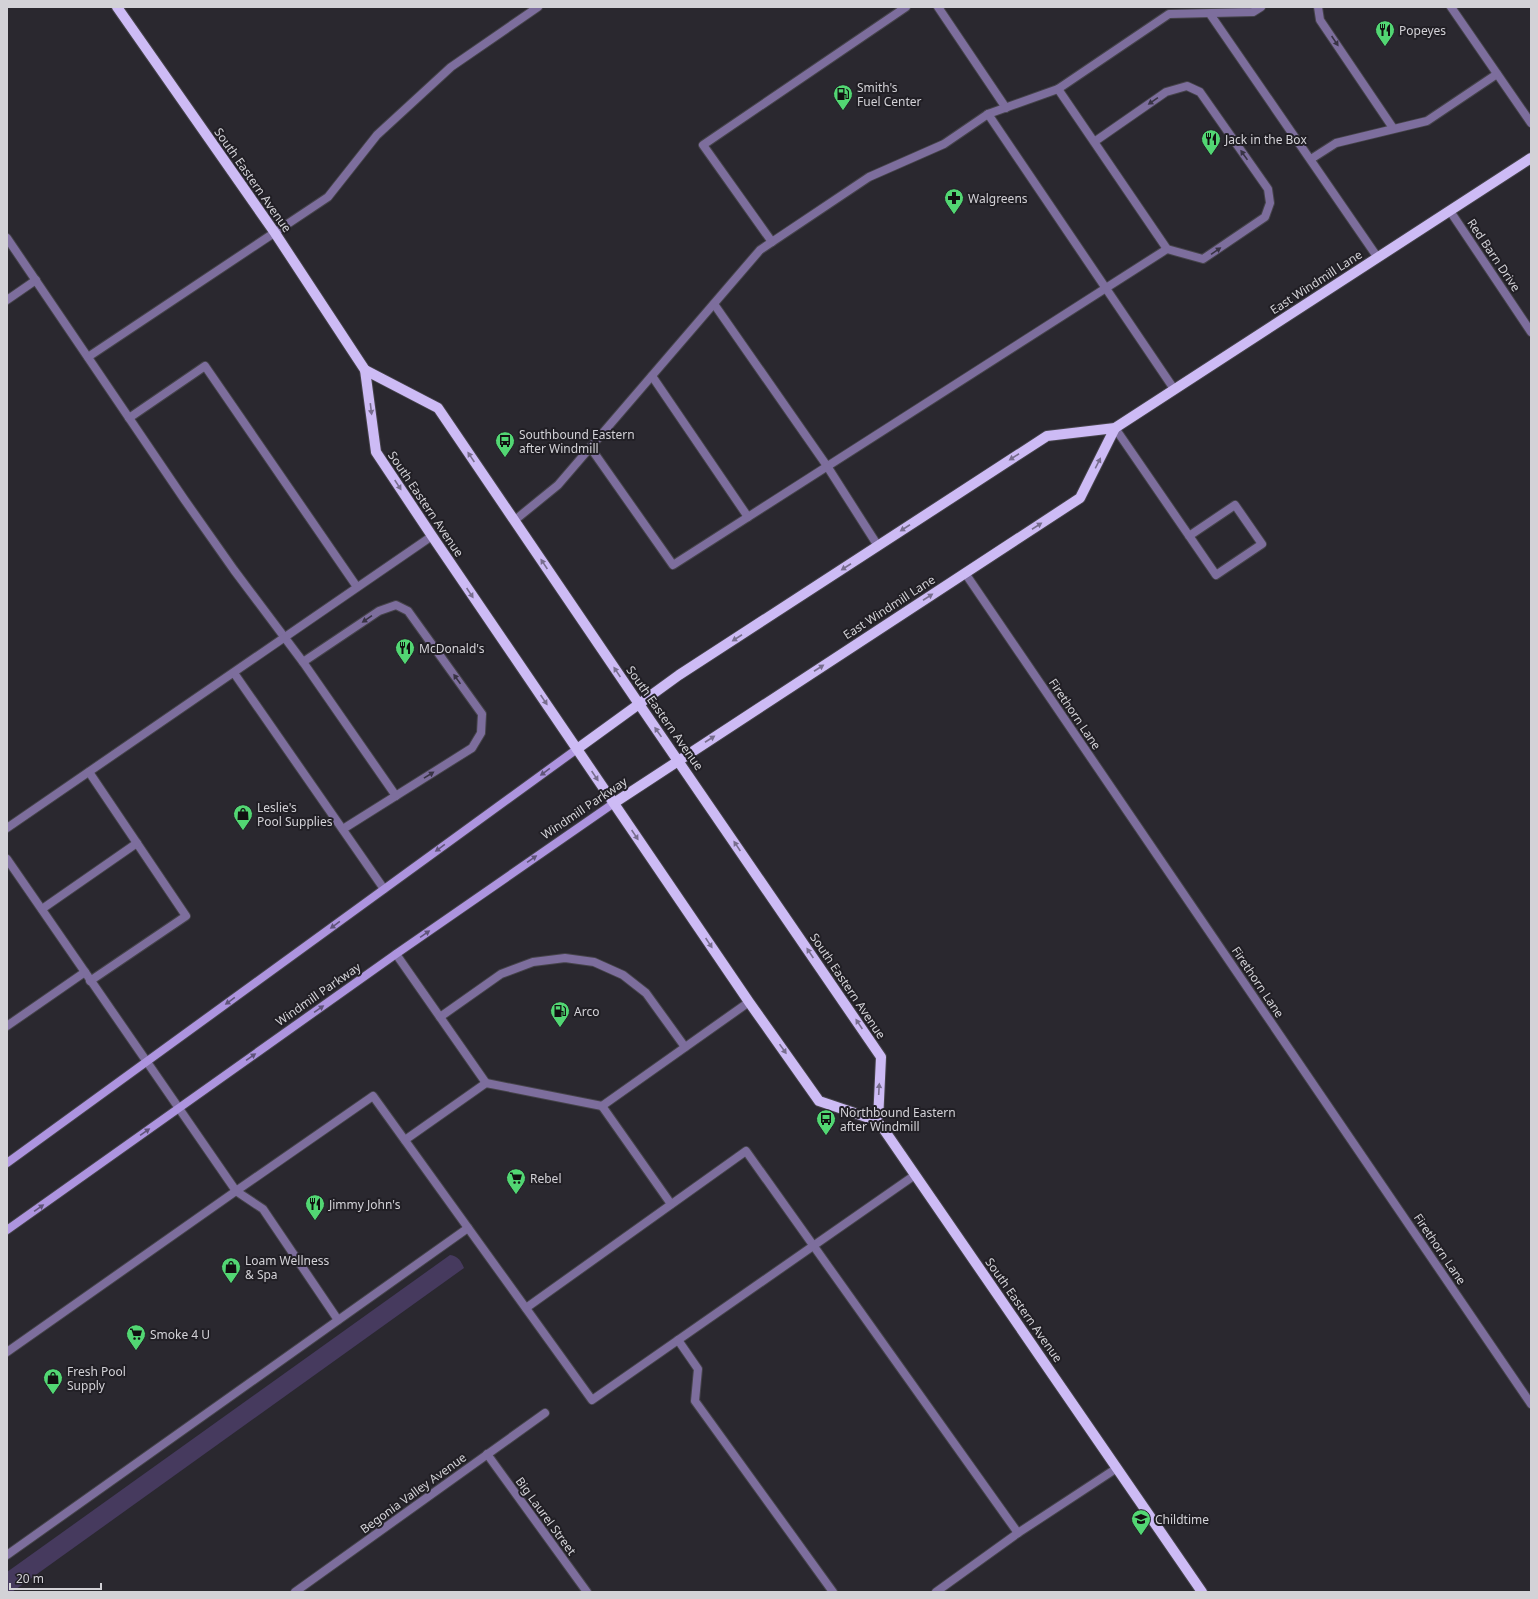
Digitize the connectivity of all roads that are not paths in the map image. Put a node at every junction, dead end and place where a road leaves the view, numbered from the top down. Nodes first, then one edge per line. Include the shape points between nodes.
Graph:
1 (117, 7) edge
2 (538, 7) edge
3 (906, 7) edge
4 (938, 7) edge
5 (1261, 7) edge
6 (1318, 7) edge
7 (1451, 7) edge
8 (1210, 14) junction
9 (1497, 74) junction
10 (1058, 89) junction
11 (1006, 108) junction
12 (988, 114) junction
13 (1531, 123) edge
14 (1393, 128) junction
15 (1094, 142) junction
16 (1531, 158) edge
17 (1311, 159) junction
18 (1450, 211) junction
19 (275, 232) junction
20 (7, 238) edge
21 (772, 242) junction
22 (1167, 249) junction
23 (1378, 258) junction
24 (36, 280) junction
25 (1106, 288) junction
26 (7, 300) edge
27 (714, 304) junction
28 (1531, 332) edge
29 (88, 357) junction
30 (365, 370) junction
31 (652, 376) junction
32 (1174, 389) junction
33 (129, 418) junction
34 (1115, 428) junction
35 (590, 447) junction
36 (827, 466) junction
37 (748, 517) junction
38 (515, 520) junction
39 (432, 536) junction
40 (1189, 536) junction
41 (878, 546) junction
42 (965, 573) junction
43 (357, 587) junction
44 (284, 638) junction
45 (303, 662) junction
46 (234, 672) junction
47 (639, 704) junction
48 (577, 749) junction
49 (678, 760) junction
50 (89, 772) junction
51 (646, 782) joint
52 (396, 796) junction
53 (614, 803) junction
54 (7, 828) edge
55 (343, 829) junction
56 (137, 843) junction
57 (7, 859) edge
58 (384, 889) junction
59 (42, 909) junction
60 (396, 954) junction
61 (85, 972) junction
62 (90, 981) junction
63 (749, 1002) junction
64 (440, 1017) junction
65 (7, 1026) edge
66 (685, 1047) junction
67 (147, 1063) junction
68 (486, 1083) junction
69 (602, 1106) junction
70 (178, 1108) junction
71 (878, 1121) junction
72 (405, 1140) junction
73 (7, 1163) edge
74 (915, 1175) junction
75 (236, 1191) junction
76 (671, 1204) junction
77 (468, 1228) junction
78 (7, 1230) edge
79 (812, 1246) junction
80 (526, 1308) junction
81 (338, 1320) junction
82 (678, 1340) junction
83 (7, 1352) edge
84 (1531, 1404) edge
85 (545, 1412) dead end
86 (487, 1454) junction
87 (1117, 1468) junction
88 (1018, 1533) junction
89 (7, 1555) edge
90 (295, 1592) edge
91 (586, 1592) edge
92 (833, 1592) edge
93 (936, 1592) edge
94 (1202, 1592) edge

1 - 19 main road, South Eastern Avenue
2 - 19 street via 451,67 377,135 328,197
3 - 21 street via 703,145
4 - 11 street
5 - 8 street via 1253,12
6 -> 14 street via 1320,20
7 - 9 street
8 - 10 street via 1169,14
8 - 17 street
9 - 13 street
9 - 14 street via 1427,121
10 - 11 street
10 - 15 street
11 - 12 street
12 - 21 street via 944,144 869,177
12 - 25 street
14 - 17 street via 1336,143
15 - 22 street
22 -> 15 street via 1203,260 1265,217 1270,204 1268,188 1200,92 1187,86 1166,92
16 - 18 main road, East Windmill Lane
17 - 23 street
18 - 23 main road, East Windmill Lane
18 - 28 street, Red Barn Drive
19 - 29 street
19 - 30 main road, South Eastern Avenue
20 - 24 street
21 - 27 street via 760,250
22 - 25 street
23 - 32 main road, East Windmill Lane
24 - 26 street
24 - 29 street
25 - 32 street
25 - 36 street
27 - 31 street
27 - 36 street
29 - 33 street
38 -> 30 main road, South Eastern Avenue via 438,408
30 -> 39 main road, South Eastern Avenue via 376,452
31 - 35 street
31 - 37 street
32 - 34 main road, East Windmill Lane
33 - 43 street via 205,366
33 - 44 street
34 - 40 street
34 -> 41 main road, East Windmill Lane via 1046,436
42 -> 34 main road, East Windmill Lane via 1080,498
35 - 37 street via 673,565
35 - 38 street via 558,485
36 - 37 street
36 - 41 street
47 -> 38 main road, South Eastern Avenue
39 - 43 street
39 -> 48 main road, South Eastern Avenue
40 - 40 street via 1216,575 1262,544 1235,505
41 -> 47 main road, East Windmill Lane via 679,675
49 -> 42 main road, East Windmill Lane
42 - 84 street, Firethorn Lane
43 - 44 street
44 - 45 street
44 - 46 street
45 - 52 street
52 -> 45 street via 472,748 480,733 482,714 408,611 396,605 379,611
46 - 50 street
46 - 55 street
47 - 48 main road, East Windmill Lane
49 -> 47 main road, South Eastern Avenue
48 -> 53 main road, South Eastern Avenue
48 -> 58 main road
49 - 51 main road, East Windmill Lane
71 -> 49 main road, South Eastern Avenue via 881,1056
50 - 54 street
50 - 56 street
51 - 53 main road, Windmill Parkway
52 - 55 street
60 -> 53 main road, Windmill Parkway
53 -> 63 main road, South Eastern Avenue
55 - 58 street
56 - 59 street
56 - 62 street via 186,916
57 - 59 street
58 -> 67 main road
59 - 61 street
60 - 64 street
70 -> 60 main road, Windmill Parkway
61 - 62 street
61 - 65 street
62 - 67 street
63 - 66 street
63 -> 71 main road, South Eastern Avenue via 819,1100
64 - 66 street via 501,974 533,962 564,958 594,962 624,975 646,993
64 - 68 street
66 - 69 street
67 - 70 street
67 - 73 main road
68 - 69 street
68 - 72 street
69 - 76 street
70 - 75 street
78 -> 70 main road, Windmill Parkway
71 - 74 main road, South Eastern Avenue
72 - 75 street via 373,1096
72 - 77 street
74 - 79 street
74 - 87 main road, South Eastern Avenue
75 - 81 street via 263,1209
75 - 83 street
76 - 79 street via 746,1151
76 - 80 street
77 - 80 street
77 - 81 street
79 - 82 street
79 - 88 street
80 - 82 street via 592,1400
81 - 89 street
82 - 92 street via 698,1369 695,1401
85 - 86 street, Begonia Valley Avenue
86 - 90 street, Begonia Valley Avenue
86 - 91 street, Big Laurel Street
87 - 88 street
87 - 94 main road, South Eastern Avenue
88 - 93 street

